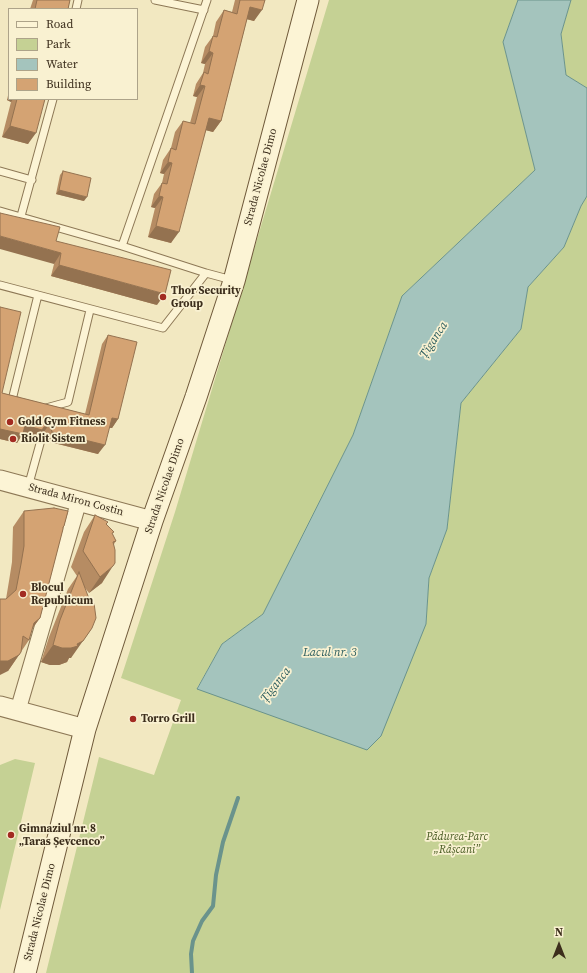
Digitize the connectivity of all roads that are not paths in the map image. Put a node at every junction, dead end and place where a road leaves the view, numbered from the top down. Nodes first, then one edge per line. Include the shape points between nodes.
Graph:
1 (155, 0) edge
2 (207, 0) edge
3 (308, 0) edge
4 (204, 10) junction
5 (53, 100) edge
6 (0, 171) edge
7 (32, 180) junction
8 (0, 211) edge
9 (22, 216) junction
10 (122, 246) junction
11 (206, 273) junction
12 (234, 281) junction
13 (0, 285) edge
14 (38, 295) junction
15 (90, 310) junction
16 (26, 403) edge
17 (45, 410) edge
18 (41, 440) edge
19 (0, 480) edge
20 (28, 487) junction
21 (79, 501) junction
22 (152, 521) junction
23 (9, 708) edge
24 (85, 729) junction
25 (25, 973) edge

1 - 4 lane
2 - 4 lane
3 - 12 main road, Strada Nicolae Dimo
4 - 10 lane
5 - 7 lane
6 - 7 lane
7 - 9 lane
8 - 9 lane
9 - 10 lane
10 - 11 lane
11 - 12 lane
11 - 15 lane via 163,328
12 - 22 main road, Strada Nicolae Dimo
13 - 14 lane
14 - 15 lane
14 - 16 lane via 12,400
15 - 17 lane via 68,402
18 - 20 lane
19 - 20 street, Strada Miron Costin
20 - 21 street, Strada Miron Costin
21 - 22 street, Strada Miron Costin
21 - 23 street
22 - 24 main road, Strada Nicolae Dimo
23 - 24 street
24 - 25 main road, Strada Nicolae Dimo

